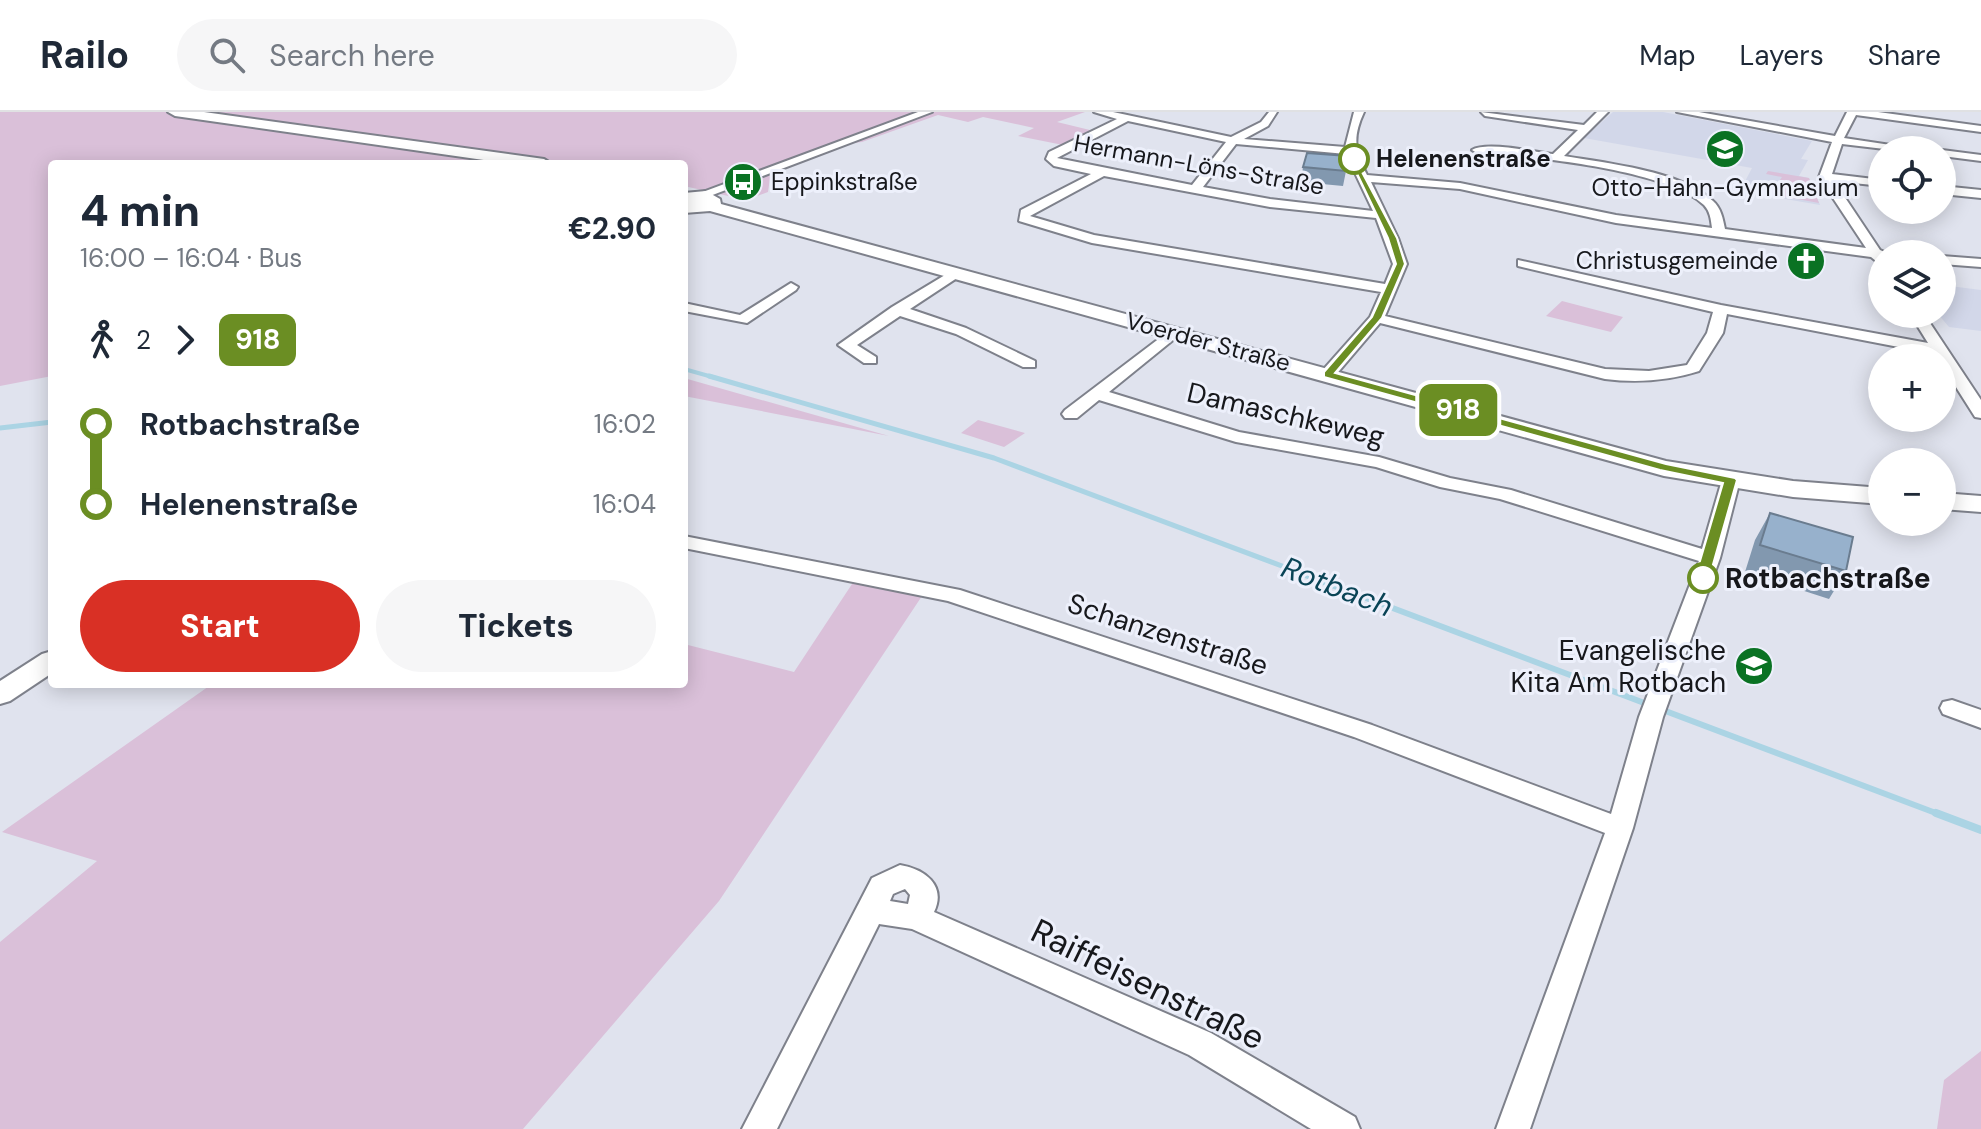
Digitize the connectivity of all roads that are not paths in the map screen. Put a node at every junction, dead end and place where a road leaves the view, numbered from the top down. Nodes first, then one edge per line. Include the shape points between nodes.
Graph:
1 (175, 112) edge
2 (927, 112) edge
3 (1099, 112) edge
4 (1359, 112) edge
5 (1603, 112) edge
6 (1682, 112) edge
7 (1854, 112) edge
8 (1485, 113) edge
9 (1273, 114) dead end
10 (1127, 118) junction
11 (1584, 128) junction
12 (1981, 129) edge
13 (1838, 140) junction
14 (1234, 141) junction
15 (1868, 144) edge
16 (1477, 150) dead end
17 (1350, 151) junction
18 (1956, 155) edge
19 (1555, 158) junction
20 (1981, 158) edge
21 (516, 160) edge
22 (1101, 173) junction
23 (1825, 177) junction
24 (1363, 178) junction
25 (1868, 182) edge
26 (1193, 191) junction
27 (1956, 191) edge
28 (1981, 194) edge
29 (695, 204) edge
30 (1380, 215) junction
31 (1719, 233) junction
32 (1868, 240) edge
33 (1868, 255) edge
34 (1956, 261) edge
35 (1523, 263) dead end
36 (1981, 263) edge
37 (955, 273) junction
38 (791, 287) dead end
39 (1390, 289) junction
40 (688, 308) edge
41 (1721, 309) junction
42 (897, 310) junction
43 (1377, 318) junction
44 (1173, 333) junction
45 (1908, 344) edge
46 (870, 360) dead end
47 (1029, 364) dead end
48 (1328, 374) junction
49 (1956, 375) edge
50 (1092, 398) junction
51 (1981, 413) edge
52 (1071, 414) dead end
53 (1731, 480) junction
54 (1868, 495) edge
55 (1956, 502) edge
56 (1981, 504) edge
57 (688, 543) edge
58 (1710, 558) junction
59 (48, 662) edge
60 (5, 686) edge
61 (1952, 708) dead end
62 (1981, 719) edge
63 (1620, 828) junction
64 (759, 1129) edge
65 (1343, 1129) edge
66 (1513, 1129) edge

1 - 21 main road
2 - 29 street via 726,184
3 - 10 street
4 - 17 street
5 - 11 street
6 - 13 street
7 - 12 street
7 - 13 street
8 - 11 street
9 - 14 street via 1269,122
10 - 14 street via 1165,122
10 - 22 street, Hermann-Löns-Straße via 1051,159
11 - 19 street
13 - 15 street
13 - 23 street
14 - 17 street
14 - 26 street
16 - 19 street
17 - 24 street
18 - 20 street
19 - 31 street via 1652,177 1696,193 1716,213
22 - 26 street, Hermann-Löns-Straße
22 - 39 street via 1023,218 1092,239
23 - 25 street
23 - 32 street
24 - 30 street
24 - 31 street via 1460,186 1616,219
26 - 30 street, Hermann-Löns-Straße
27 - 28 street
29 - 37 main road, Voerder Straße
30 - 39 street via 1400,264
31 - 33 street
34 - 36 street
35 - 41 street
37 - 42 street
37 - 44 main road, Voerder Straße
38 - 40 street via 742,320
39 - 43 street
41 - 43 street via 1715,333 1693,368 1630,377
41 - 45 street
42 - 46 street via 846,345
42 - 47 street via 961,331
43 - 48 street
44 - 48 main road, Voerder Straße
44 - 50 street
48 - 53 main road, Voerder Straße via 1664,468
49 - 51 street
50 - 52 street
50 - 58 street, Damaschkeweg via 1126,402 1236,437 1379,462 1504,494
53 - 54 main road, Voerder Straße
53 - 58 street
55 - 56 main road
57 - 63 street, Schanzenstraße via 952,595 1363,731
58 - 63 street via 1656,704
59 - 60 street
61 - 62 street
63 - 66 street
64 - 65 street, Raiffeisenstraße via 882,886 907,878 924,892 915,917 1200,1044

